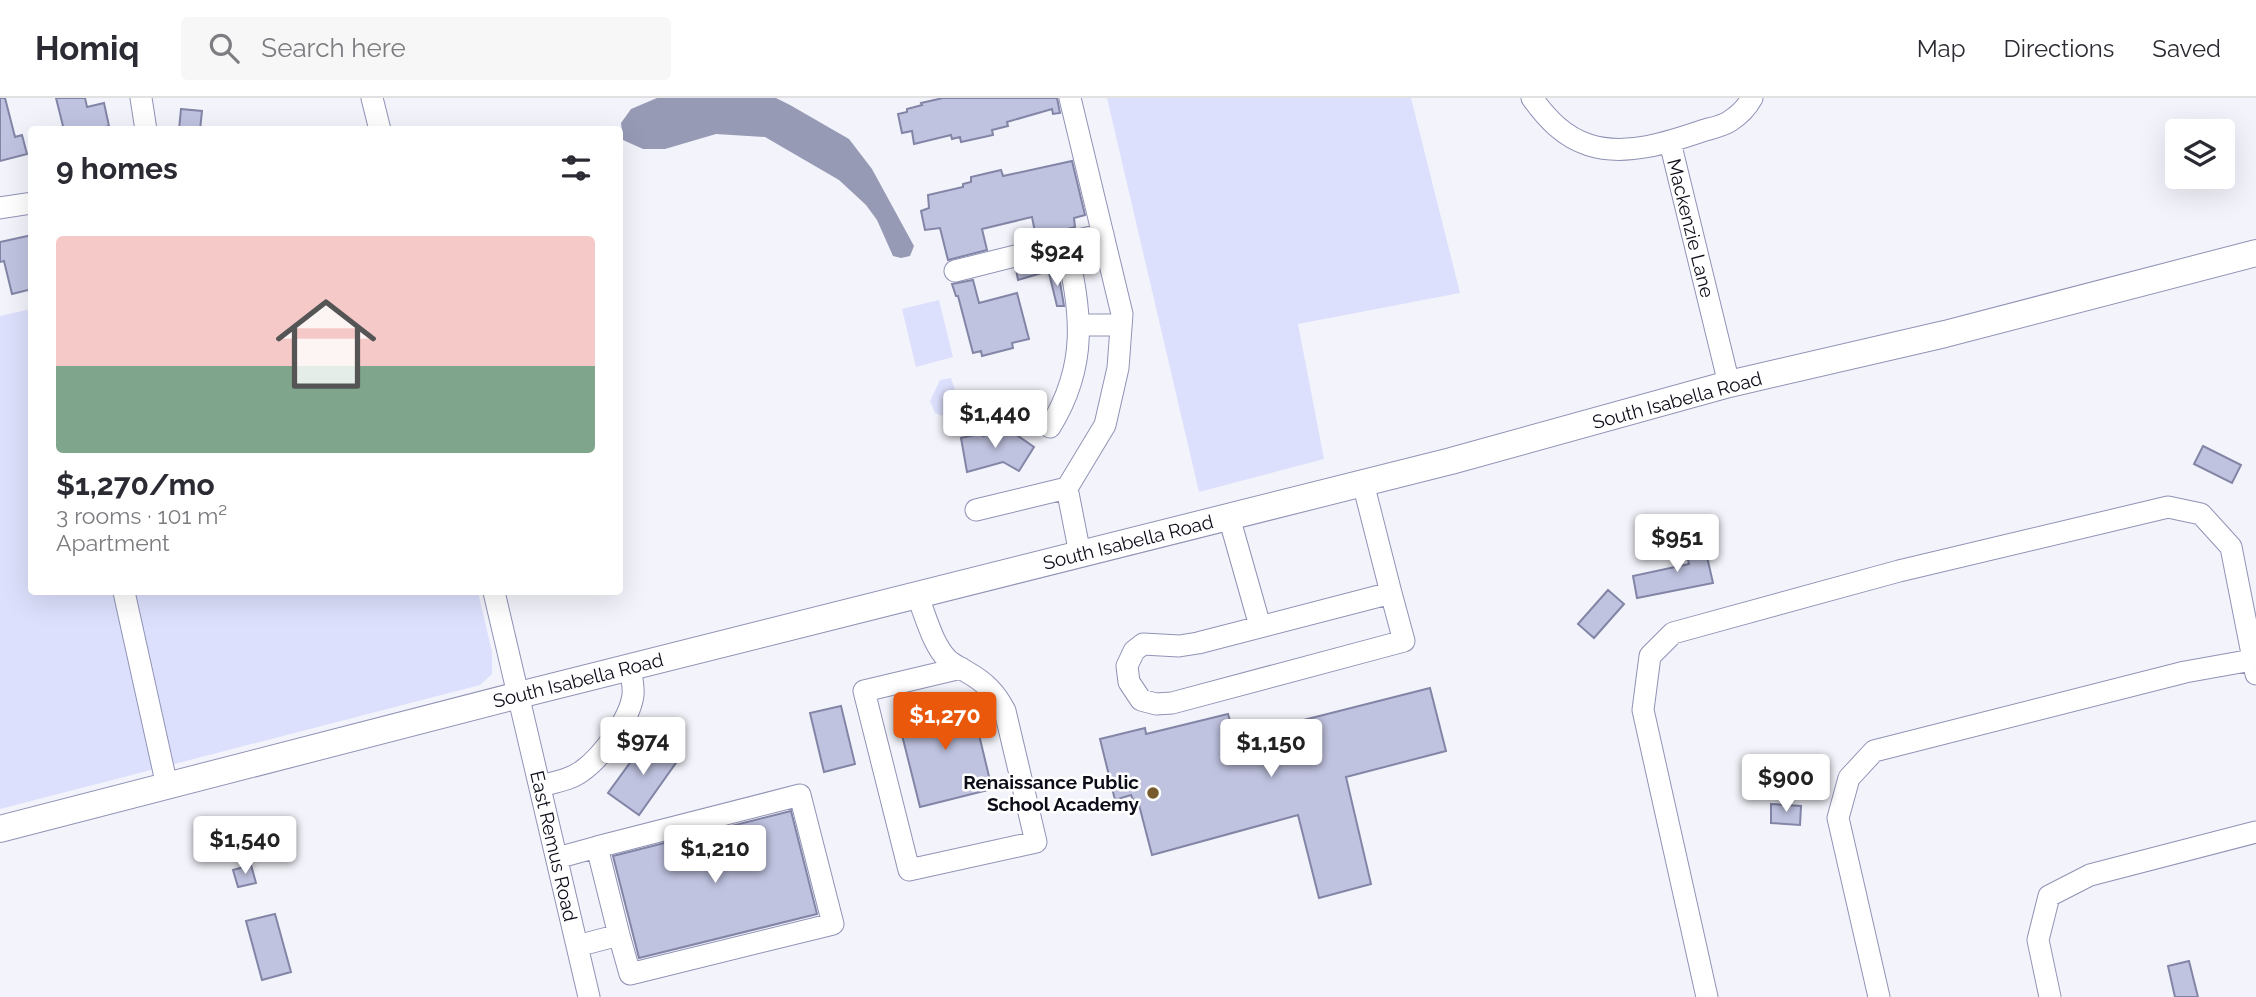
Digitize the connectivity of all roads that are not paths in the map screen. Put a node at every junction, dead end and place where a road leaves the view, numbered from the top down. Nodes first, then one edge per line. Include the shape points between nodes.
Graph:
1 (141, 98) edge
2 (372, 98) edge
3 (1070, 98) edge
4 (1532, 98) edge
5 (1752, 98) edge
6 (145, 126) edge
7 (379, 126) edge
8 (1670, 142) junction
9 (28, 204) edge
10 (0, 208) edge
11 (1103, 234) junction
12 (1066, 244) junction
13 (2256, 253) edge
14 (956, 271) dead end
15 (1121, 324) junction
16 (1079, 325) junction
17 (1729, 384) junction
18 (1051, 426) dead end
19 (1363, 483) junction
20 (1067, 488) junction
21 (976, 510) dead end
22 (1229, 517) junction
23 (1080, 554) junction
24 (1391, 593) junction
25 (125, 595) edge
26 (495, 595) edge
27 (917, 595) junction
28 (1261, 626) junction
29 (630, 667) junction
30 (2254, 667) edge
31 (961, 668) junction
32 (519, 695) junction
33 (167, 786) junction
34 (540, 786) junction
35 (0, 829) edge
36 (2256, 832) edge
37 (597, 847) junction
38 (557, 858) junction
39 (619, 935) junction
40 (578, 946) junction
41 (589, 997) edge
42 (1707, 997) edge
43 (1879, 997) edge
44 (2050, 997) edge

1 - 6 street
2 - 7 street
3 - 11 street
4 - 8 street, Mackenzie Lane via 1569,137 1590,145 1615,150
5 - 8 street via 1729,122
8 - 17 street, Mackenzie Lane
9 - 10 street
11 - 12 street
11 - 15 street
12 - 14 street
12 - 16 street
13 - 17 main road, South Isabella Road via 1945,334
15 - 16 street
15 - 20 street via 1118,368 1105,425
16 - 18 street via 1073,381
17 - 19 main road, South Isabella Road
19 - 22 main road, South Isabella Road
19 - 24 street
20 - 21 street
20 - 23 street
22 - 23 main road, South Isabella Road
22 - 28 street
23 - 27 main road, South Isabella Road
24 - 28 street
24 - 28 street via 1404,641 1171,703 1141,700 1129,682 1127,666 1143,644 1179,646
25 - 33 street
26 - 32 street, East Remus Road
27 - 29 main road, South Isabella Road
27 - 31 street via 940,651
29 - 32 main road, South Isabella Road
29 - 34 street via 633,696 624,720 596,759 566,779
30 - 42 street via 2231,547 2201,514 2168,508 1899,571 1673,633 1650,656 1643,709
30 - 43 street via 2185,672 1874,751 1849,778 1838,818
31 - 31 street via 988,685 1005,711 1036,842 909,870 864,691
32 - 33 main road, South Isabella Road
32 - 34 street, East Remus Road
33 - 35 main road, South Isabella Road
34 - 38 street, East Remus Road
36 - 44 street via 2090,875 2049,896 2038,940
37 - 38 street
37 - 39 street
37 - 39 street via 800,795 832,924 630,974
38 - 40 street, East Remus Road
39 - 40 street
40 - 41 street, East Remus Road

